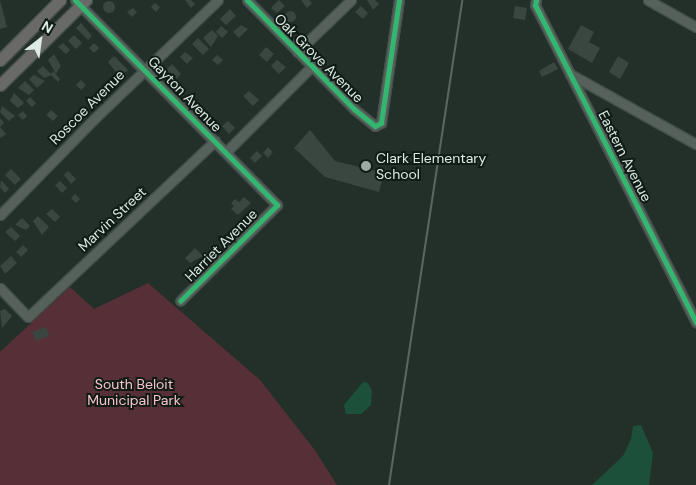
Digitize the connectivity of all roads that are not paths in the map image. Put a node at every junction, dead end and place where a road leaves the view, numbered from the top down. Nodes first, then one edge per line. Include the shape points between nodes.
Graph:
1 (60, 0) edge
2 (218, 0) edge
3 (246, 0) edge
4 (351, 0) edge
5 (398, 0) edge
6 (536, 0) edge
7 (648, 0) edge
8 (81, 2) edge
9 (696, 27) edge
10 (298, 52) junction
11 (0, 60) edge
12 (312, 67) junction
13 (145, 70) junction
14 (570, 74) junction
15 (0, 85) edge
16 (215, 141) junction
17 (696, 144) edge
18 (226, 152) junction
19 (277, 205) joint
20 (0, 215) edge
21 (0, 288) edge
22 (180, 301) dead end
23 (696, 322) edge

1 - 11 main road
2 - 13 street, Roscoe Avenue
3 - 10 street, Oak Grove Avenue
4 - 10 street
5 - 12 street, Oak Grove Avenue via 378,126 370,124
6 - 14 street, Eastern Avenue
7 - 9 street
8 - 13 street, Gayton Avenue
8 - 15 main road
10 - 12 street, Oak Grove Avenue
12 - 18 street
13 - 16 street, Gayton Avenue
13 - 20 street, Roscoe Avenue
14 - 17 street
14 - 23 street, Eastern Avenue
16 - 18 street, Gayton Avenue
16 - 21 street, Marvin Street via 28,317
18 - 19 street, Gayton Avenue
19 - 22 street, Harriet Avenue

